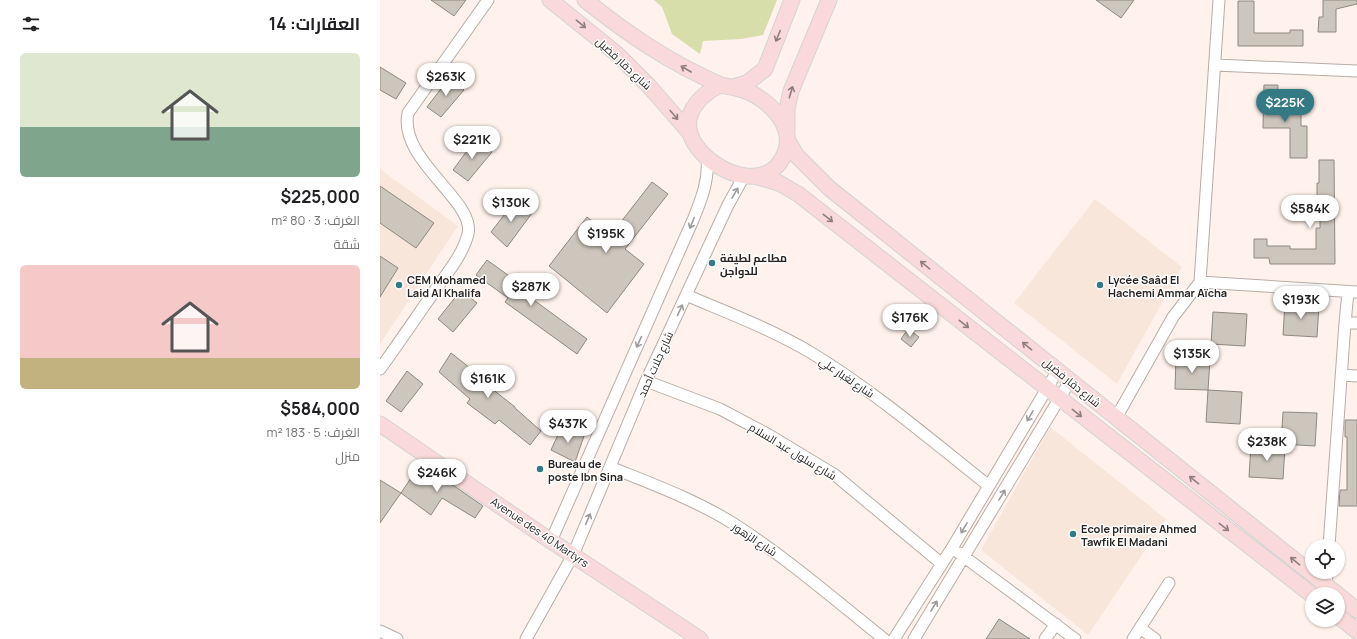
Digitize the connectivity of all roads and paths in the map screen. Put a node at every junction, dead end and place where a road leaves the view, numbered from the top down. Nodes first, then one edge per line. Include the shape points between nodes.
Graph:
1 (488, 0) edge
2 (550, 0) edge
3 (586, 0) edge
4 (792, 0) edge
5 (829, 0) edge
6 (1219, 0) edge
7 (1215, 65) junction
8 (1357, 71) edge
9 (727, 86) junction
10 (690, 133) junction
11 (787, 135) junction
12 (707, 159) junction
13 (751, 177) junction
14 (1200, 282) junction
15 (1352, 292) edge
16 (686, 295) junction
17 (1346, 323) junction
18 (1357, 323) edge
19 (380, 369) edge
20 (1058, 370) junction
21 (1342, 375) junction
22 (1357, 376) edge
23 (646, 381) junction
24 (1070, 381) junction
25 (1046, 389) junction
26 (1059, 399) junction
27 (1116, 418) junction
28 (380, 424) edge
29 (610, 467) junction
30 (989, 486) junction
31 (1330, 539) edge
32 (551, 540) junction
33 (952, 548) junction
34 (573, 555) junction
35 (964, 557) junction
36 (942, 564) junction
37 (1169, 583) dead end
38 (1330, 587) edge
39 (1305, 590) edge
40 (1345, 600) edge
41 (1357, 610) edge
42 (1345, 622) edge
43 (1056, 624) junction
44 (1140, 628) junction
45 (380, 631) edge
46 (1357, 631) edge
47 (398, 639) edge
48 (526, 639) edge
49 (700, 639) edge
50 (884, 639) edge
51 (894, 639) edge
52 (914, 639) edge
53 (1045, 639) edge
54 (1075, 639) edge
55 (1133, 639) edge
56 (1156, 639) edge

1 - 19 street via 408,113 405,123 413,146 468,221 469,233 457,259
2 -> 10 main road, شارع دقار فضيل via 617,54
9 -> 3 main road, شارع دقار فضيل via 690,72 657,52 628,34
4 -> 9 main road via 765,69 747,83
11 -> 5 main road via 787,109 791,91
6 - 7 street
7 - 8 street
7 - 14 street
9 - 10 main road via 709,90 700,98 689,120
9 - 11 main road via 753,94 766,103 777,113
10 - 12 main road
11 - 13 main road via 783,158 777,168
20 -> 11 main road, شارع دقار فضيل via 829,188 796,155
12 - 13 main road via 722,169
12 -> 32 street via 708,173 704,193 693,220
16 -> 13 street, شارع جلات أحمد via 728,205
13 -> 25 main road, شارع دقار فضيل via 779,183 798,194
14 - 15 street
14 - 27 street via 1173,316
15 - 17 street
23 -> 16 street, شارع جلات أحمد
16 - 30 street, شارع لغبار علي via 755,324 809,352 870,392
17 - 18 street
17 - 21 street
20 - 24 main road, شارع دقار فضيل
20 - 25 street
21 - 22 street
21 - 31 street
23 - 29 street, شارع جلات أحمد
23 - 36 street, شارع سلول عبد السلام via 720,409 835,475
24 - 26 street
24 - 27 main road, شارع دقار فضيل
25 - 26 main road, شارع دقار فضيل
25 -> 30 street
35 -> 26 street
26 -> 39 main road, شارع دقار فضيل
38 -> 27 main road, شارع دقار فضيل
28 - 32 main road, Avenue des 40 Martyrs
34 -> 29 street, شارع جلات أحمد
29 - 50 street, شارع الزهور via 686,499 734,524 787,561
30 -> 33 street
32 - 34 main road, Avenue des 40 Martyrs
33 - 35 street
33 - 36 street
34 - 48 street, شارع جلات أحمد
34 - 49 main road, Avenue des 40 Martyrs
35 - 43 street
52 -> 35 street
36 - 51 street
37 - 44 street
40 - 41 main road, شارع دقار فضيل
42 - 46 main road
43 - 53 street
43 - 54 street
44 - 55 street
44 - 56 street
45 - 47 street

